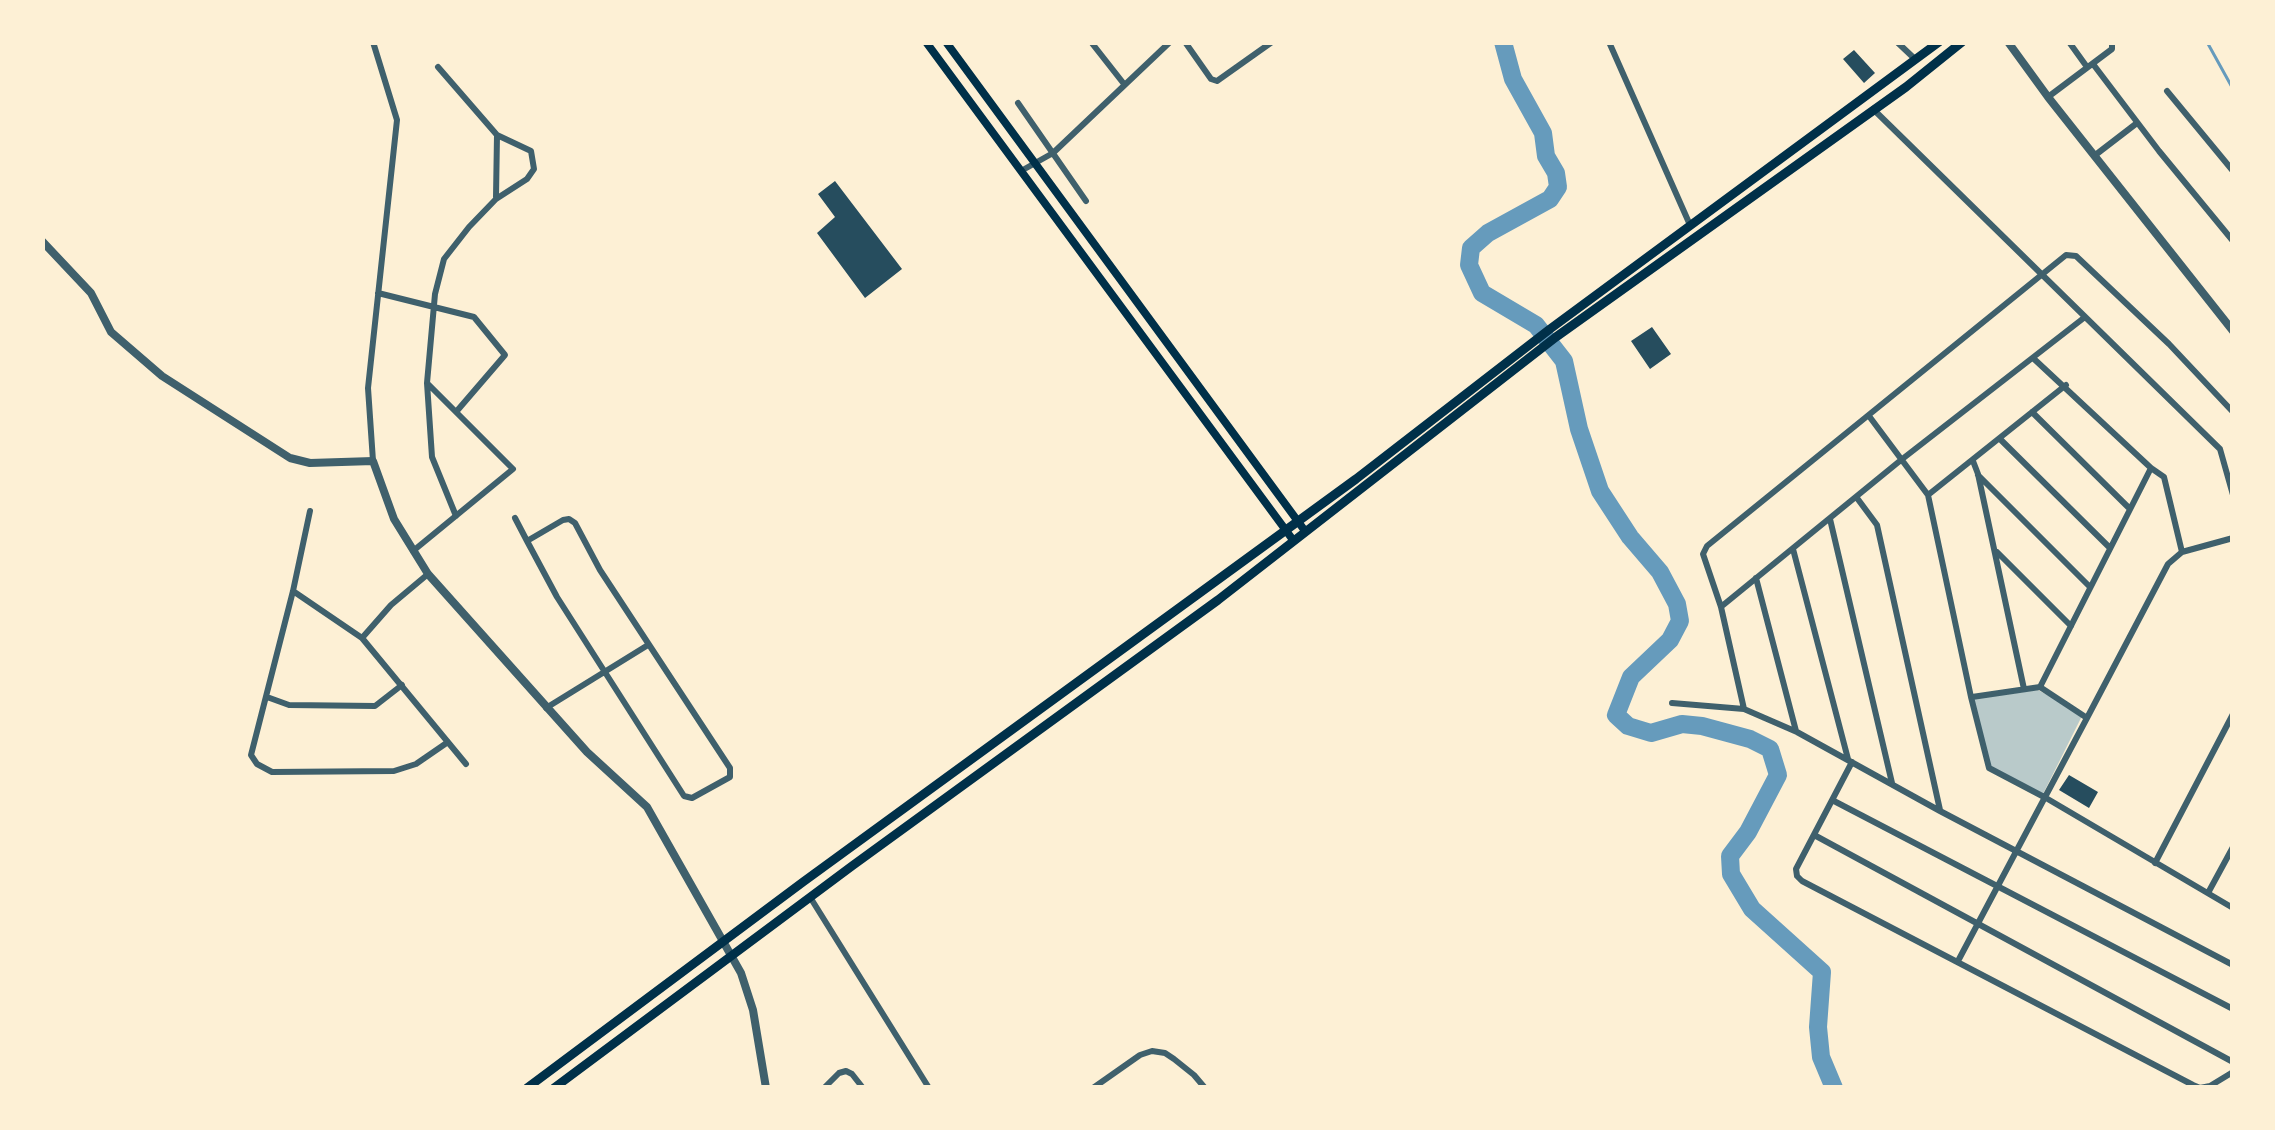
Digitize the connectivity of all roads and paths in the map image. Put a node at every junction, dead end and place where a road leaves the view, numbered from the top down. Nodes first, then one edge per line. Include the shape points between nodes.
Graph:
1 (373, 42) edge
2 (926, 42) edge
3 (946, 42) edge
4 (1091, 42) edge
5 (1170, 42) edge
6 (1185, 42) edge
7 (1272, 42) edge
8 (1609, 42) edge
9 (1897, 42) edge
10 (1939, 42) edge
11 (1962, 42) edge
12 (2008, 42) edge
13 (2069, 42) edge
14 (2112, 42) edge
15 (1916, 60) junction
16 (2090, 66) junction
17 (438, 67) dead end
18 (1124, 84) junction
19 (2168, 91) dead end
20 (2048, 97) junction
21 (1018, 103) dead end
22 (1873, 109) junction
23 (2137, 123) junction
24 (497, 135) junction
25 (1052, 153) junction
26 (2094, 156) junction
27 (1036, 164) junction
28 (1021, 171) junction
29 (2233, 171) edge
30 (496, 199) junction
31 (1086, 201) dead end
32 (1690, 227) junction
33 (2233, 241) edge
34 (42, 242) edge
35 (2040, 274) junction
36 (378, 292) junction
37 (434, 306) junction
38 (2085, 317) junction
39 (2233, 331) edge
40 (1553, 333) junction
41 (2032, 357) junction
42 (1518, 360) junction
43 (427, 382) junction
44 (2066, 386) junction
45 (456, 412) junction
46 (2032, 412) junction
47 (2233, 412) edge
48 (1869, 416) junction
49 (2000, 439) junction
50 (1901, 460) junction
51 (373, 461) junction
52 (1973, 461) junction
53 (2151, 468) junction
54 (1978, 474) junction
55 (1928, 495) junction
56 (2233, 495) edge
57 (1857, 497) junction
58 (2130, 509) junction
59 (310, 511) dead end
60 (456, 516) junction
61 (515, 518) dead end
62 (1830, 519) junction
63 (1297, 521) junction
64 (1305, 531) junction
65 (1289, 535) junction
66 (2233, 538) edge
67 (527, 541) junction
68 (1793, 548) junction
69 (2110, 548) junction
70 (1994, 549) junction
71 (413, 550) junction
72 (2182, 552) junction
73 (428, 574) junction
74 (1756, 578) junction
75 (2090, 587) junction
76 (293, 591) junction
77 (1721, 607) junction
78 (2071, 626) junction
79 (362, 638) junction
80 (648, 645) junction
81 (605, 671) junction
82 (402, 686) junction
83 (2040, 687) junction
84 (2024, 689) junction
85 (267, 697) junction
86 (1971, 697) junction
87 (1672, 703) dead end
88 (546, 708) junction
89 (1744, 709) junction
90 (2233, 714) edge
91 (2087, 718) junction
92 (1797, 732) junction
93 (448, 742) junction
94 (1850, 760) junction
95 (466, 764) dead end
96 (1892, 783) junction
97 (2046, 798) junction
98 (1834, 801) junction
99 (1940, 812) junction
100 (1816, 836) junction
101 (2233, 847) edge
102 (2019, 851) junction
103 (2155, 863) junction
104 (1999, 885) junction
105 (2208, 893) junction
106 (810, 897) junction
107 (2233, 908) edge
108 (1978, 924) junction
109 (723, 942) junction
110 (731, 956) junction
111 (1958, 961) junction
112 (2233, 965) edge
113 (2233, 1010) edge
114 (2233, 1062) edge
115 (2233, 1072) edge
116 (527, 1088) edge
117 (554, 1088) edge
118 (766, 1088) edge
119 (824, 1088) edge
120 (863, 1088) edge
121 (929, 1088) edge
122 (1093, 1088) edge
123 (1204, 1088) edge

1 - 36 street via 397,120
2 - 28 main road
3 - 27 main road
4 - 18 street
5 - 18 street
6 - 7 street via 1211,79 1222,80
8 - 32 street
9 - 15 street
10 - 15 main road
11 - 22 main road
12 - 20 street
13 - 16 street
14 - 16 street
15 - 32 main road
16 - 20 street
16 - 23 street
17 - 24 street
18 - 25 street
19 - 29 street
20 - 26 street
21 - 25 street
22 - 35 street
22 - 40 main road
23 - 26 street
23 - 33 street
24 - 30 street
24 - 30 street via 531,151 534,170
25 - 27 street
25 - 31 street
26 - 39 street
27 - 28 street
27 - 63 main road
28 - 65 main road
30 - 37 street via 444,260
32 - 40 main road
34 - 51 street via 91,293 111,332 163,376 290,458
35 - 38 street
35 - 47 street via 2076,256
35 - 48 street
36 - 37 street
36 - 51 street via 368,388
37 - 43 street
37 - 45 street via 474,317 505,355
38 - 41 street
38 - 56 street via 2220,449
40 - 42 main road
41 - 44 street
41 - 50 street
42 - 63 main road
42 - 64 main road
43 - 45 street
43 - 60 street via 432,458
44 - 46 street
44 - 53 street
45 - 60 street via 513,469
46 - 49 street
46 - 58 street
48 - 50 street
48 - 77 street via 1707,546
49 - 52 street
49 - 69 street
50 - 55 street
50 - 57 street
51 - 71 street
52 - 54 street
52 - 55 street
53 - 58 street
53 - 72 street via 2164,478
54 - 70 street
54 - 75 street
55 - 86 street
57 - 62 street
57 - 99 street via 1877,525
58 - 69 street
59 - 76 street
60 - 71 street
61 - 67 street
62 - 68 street
62 - 96 street
63 - 64 main road
63 - 65 main road
64 - 65 main road
65 - 106 main road via 1218,600
65 - 109 main road
66 - 72 street
67 - 80 street via 563,520 575,523
67 - 81 street
68 - 74 street
68 - 94 street
69 - 75 street
70 - 78 street
70 - 84 street
71 - 73 street
72 - 91 street via 2168,564
73 - 79 street
73 - 88 street
74 - 77 street
74 - 92 street
75 - 78 street
76 - 79 street
76 - 85 street
77 - 89 street
78 - 83 street
79 - 82 street
80 - 81 street
80 - 81 street via 730,777 684,796
81 - 88 street
82 - 85 street via 375,706 289,705
82 - 93 street
83 - 84 street
83 - 91 street
84 - 86 street
85 - 93 street via 251,755 272,772 394,771
86 - 97 street via 1989,768
87 - 89 street
88 - 109 street via 647,808
89 - 92 street
90 - 103 street
91 - 97 street
92 - 94 street
93 - 95 street
94 - 96 street
94 - 98 street
96 - 99 street
97 - 102 street
97 - 103 street
98 - 100 street
98 - 104 street
99 - 102 street
100 - 108 street
100 - 111 street via 1796,869 1802,881
101 - 105 street
102 - 104 street
102 - 112 street
103 - 105 street
104 - 108 street
104 - 113 street
105 - 107 street
106 - 110 main road
106 - 121 street
108 - 111 street
108 - 114 street
109 - 110 street
109 - 116 main road
110 - 117 main road
110 - 118 street via 753,1010
111 - 115 street via 2200,1088
119 - 120 street via 847,1071
122 - 123 street via 1152,1051 1174,1059

